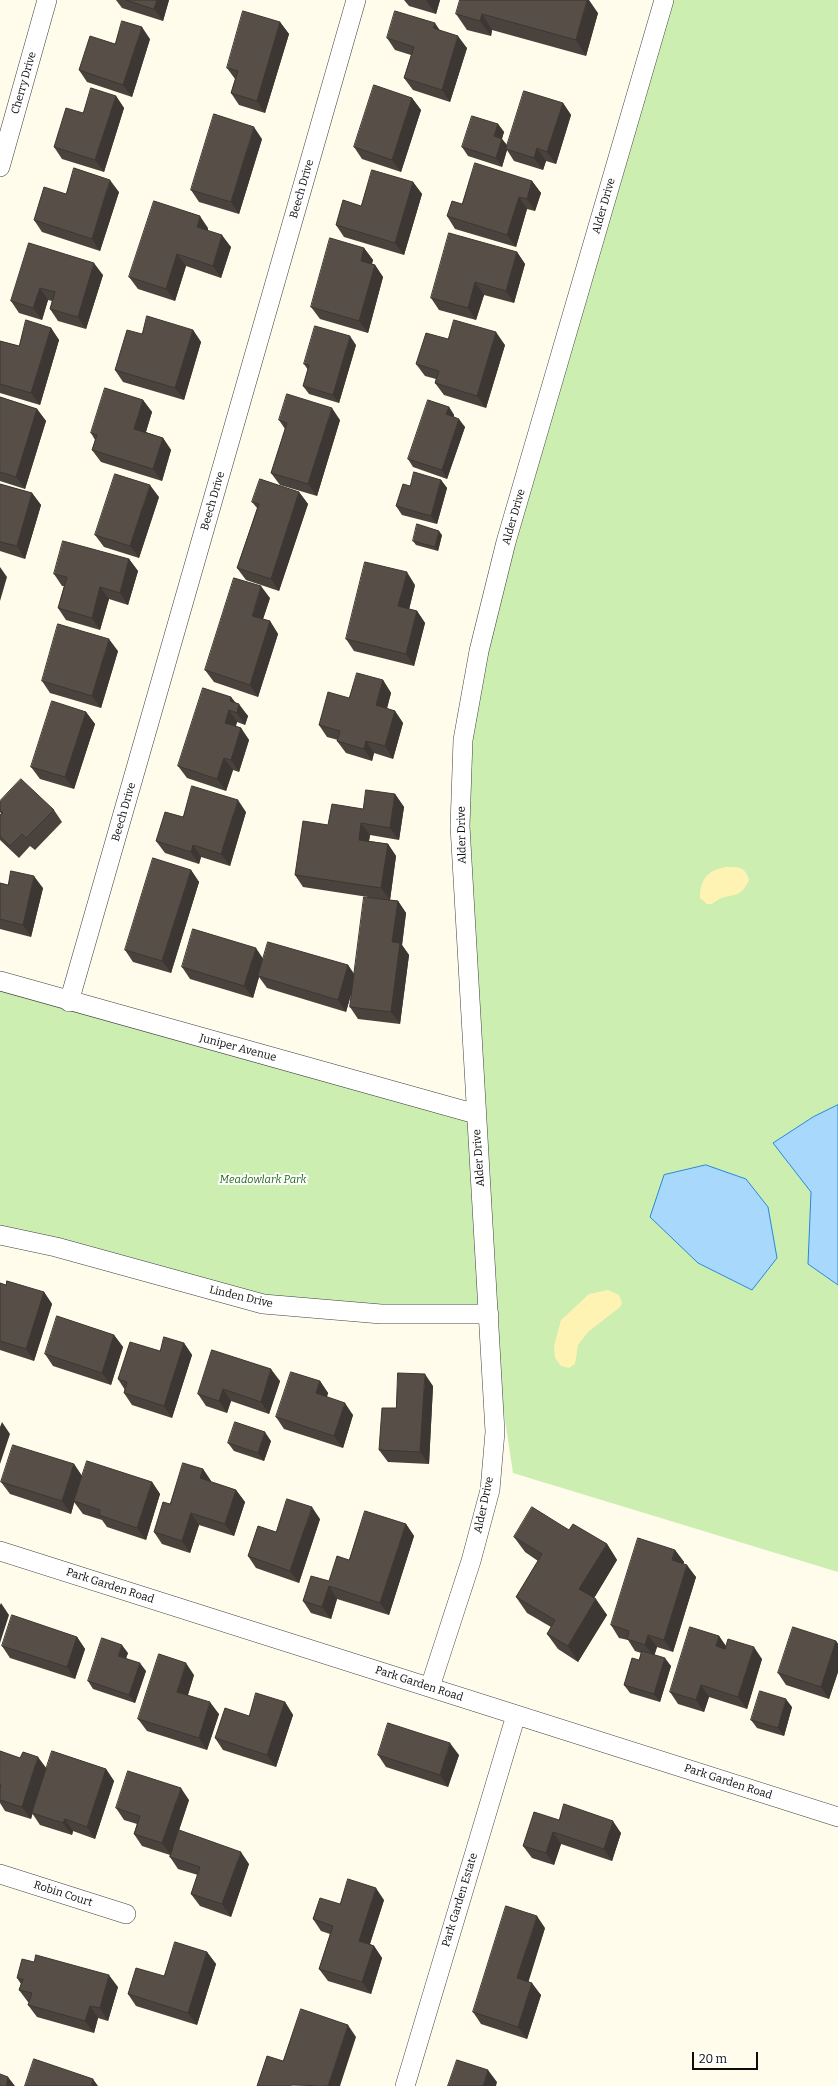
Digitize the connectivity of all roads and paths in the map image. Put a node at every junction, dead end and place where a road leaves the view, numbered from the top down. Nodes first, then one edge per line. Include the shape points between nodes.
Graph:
1 (47, 0) edge
2 (356, 0) edge
3 (664, 0) edge
4 (0, 167) edge
5 (0, 981) edge
6 (70, 1002) junction
7 (476, 1114) junction
8 (0, 1234) edge
9 (489, 1314) junction
10 (0, 1551) edge
11 (430, 1687) junction
12 (516, 1715) junction
13 (838, 1817) edge
14 (0, 1874) edge
15 (126, 1914) dead end
16 (405, 2086) edge

1 - 4 street, Cherry Drive
2 - 6 street, Beech Drive
3 - 7 street, Alder Drive via 506,542 479,651 463,740 460,826
5 - 6 street, Juniper Avenue
6 - 7 street, Juniper Avenue
7 - 9 street, Alder Drive
8 - 9 street, Linden Drive via 263,1304 381,1314
9 - 11 street, Alder Drive via 494,1432 490,1490 472,1561
10 - 11 street, Park Garden Road
11 - 12 street, Park Garden Road
12 - 13 street, Park Garden Road
12 - 16 street, Park Garden Estate
14 - 15 street, Robin Court

